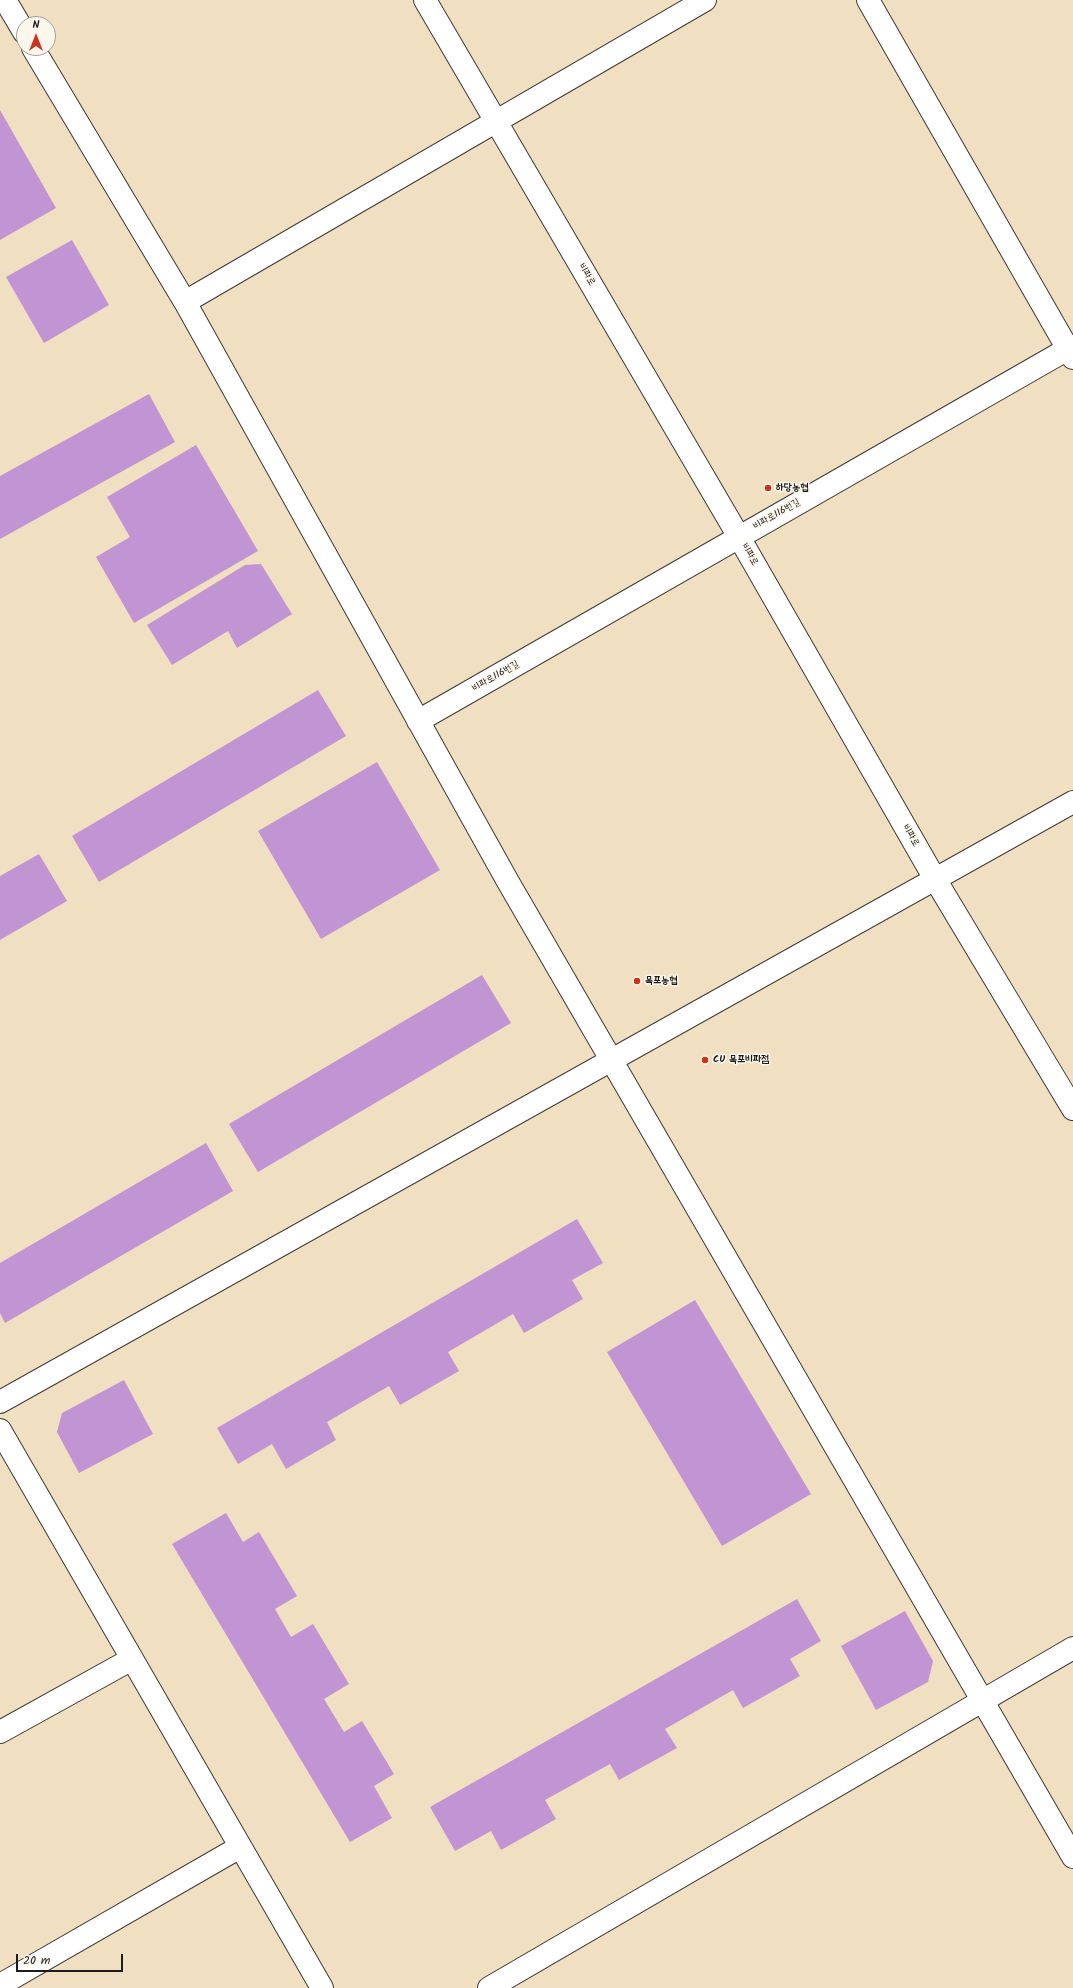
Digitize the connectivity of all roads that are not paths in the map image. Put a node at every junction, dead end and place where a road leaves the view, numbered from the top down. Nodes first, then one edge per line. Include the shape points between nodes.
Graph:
1 (5, 0) edge
2 (425, 0) edge
3 (705, 0) edge
4 (868, 0) edge
5 (16, 19) edge
6 (38, 56) edge
7 (497, 122) junction
8 (185, 302) junction
9 (1071, 351) edge
10 (739, 537) junction
11 (418, 721) junction
12 (1073, 802) edge
13 (935, 879) junction
14 (612, 1060) junction
15 (1073, 1110) edge
16 (0, 1402) edge
17 (0, 1430) edge
18 (1073, 1648) edge
19 (132, 1659) junction
20 (982, 1700) junction
21 (0, 1732) edge
22 (240, 1847) junction
23 (1073, 1857) edge
24 (0, 1985) edge
25 (322, 1988) edge
26 (489, 1988) edge

1 - 5 street
2 - 7 street, 비파로
3 - 7 street
4 - 9 street
6 - 8 street
7 - 8 street
7 - 10 street, 비파로
8 - 11 street
9 - 10 street, 비파로116번길
10 - 11 street, 비파로116번길
10 - 13 street, 비파로
11 - 14 street
12 - 13 street
13 - 14 street
13 - 15 street, 비파로
14 - 16 street
14 - 20 street
17 - 19 street
18 - 20 street
19 - 21 street
19 - 22 street
20 - 23 street
20 - 26 street
22 - 24 street
22 - 25 street

